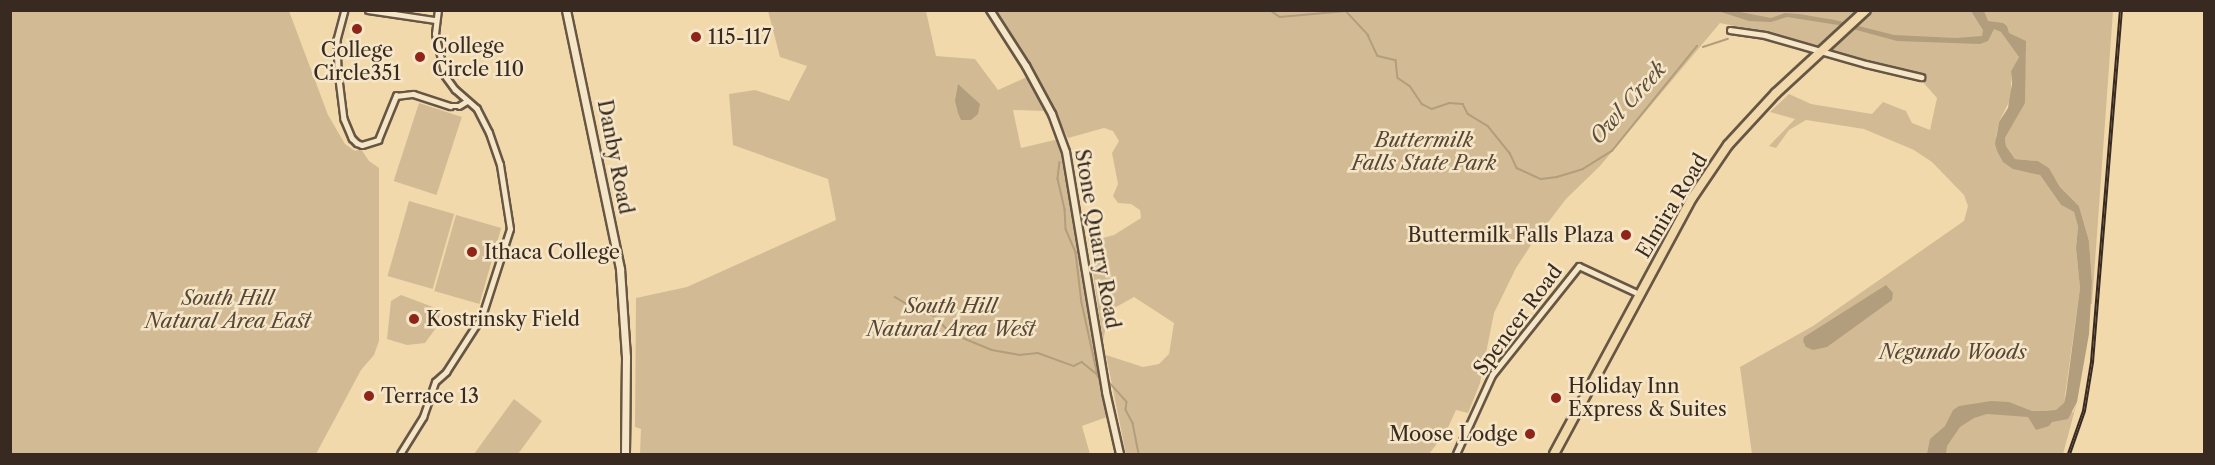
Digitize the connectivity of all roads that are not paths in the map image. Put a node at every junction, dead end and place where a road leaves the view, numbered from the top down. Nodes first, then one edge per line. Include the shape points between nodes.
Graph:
1 (345, 10) edge
2 (368, 10) edge
3 (438, 10) edge
4 (566, 10) edge
5 (990, 10) edge
6 (1862, 14) edge
7 (435, 20) junction
8 (1730, 30) dead end
9 (1821, 52) junction
10 (1921, 76) dead end
11 (467, 101) junction
12 (1639, 294) junction
13 (400, 454) edge
14 (625, 454) edge
15 (1119, 454) edge
16 (1456, 454) edge
17 (1554, 454) edge

1 - 11 street via 337,40 344,119 357,142 362,145 378,140 396,96 413,94 450,106
2 - 7 street
3 - 7 street
4 - 14 main road, Danby Road via 620,269 626,357
5 - 15 street, Stone Quarry Road via 1052,114 1066,152
6 - 9 highway, Elmira Road
7 - 11 street via 445,76
8 - 9 street via 1765,35
9 - 10 street
9 - 12 highway, Elmira Road via 1728,145 1692,198
11 - 13 street via 482,117 497,157 510,236 482,316 446,372 435,382 423,417
12 - 16 street, Spencer Road via 1579,266 1492,375
12 - 17 highway, Elmira Road

